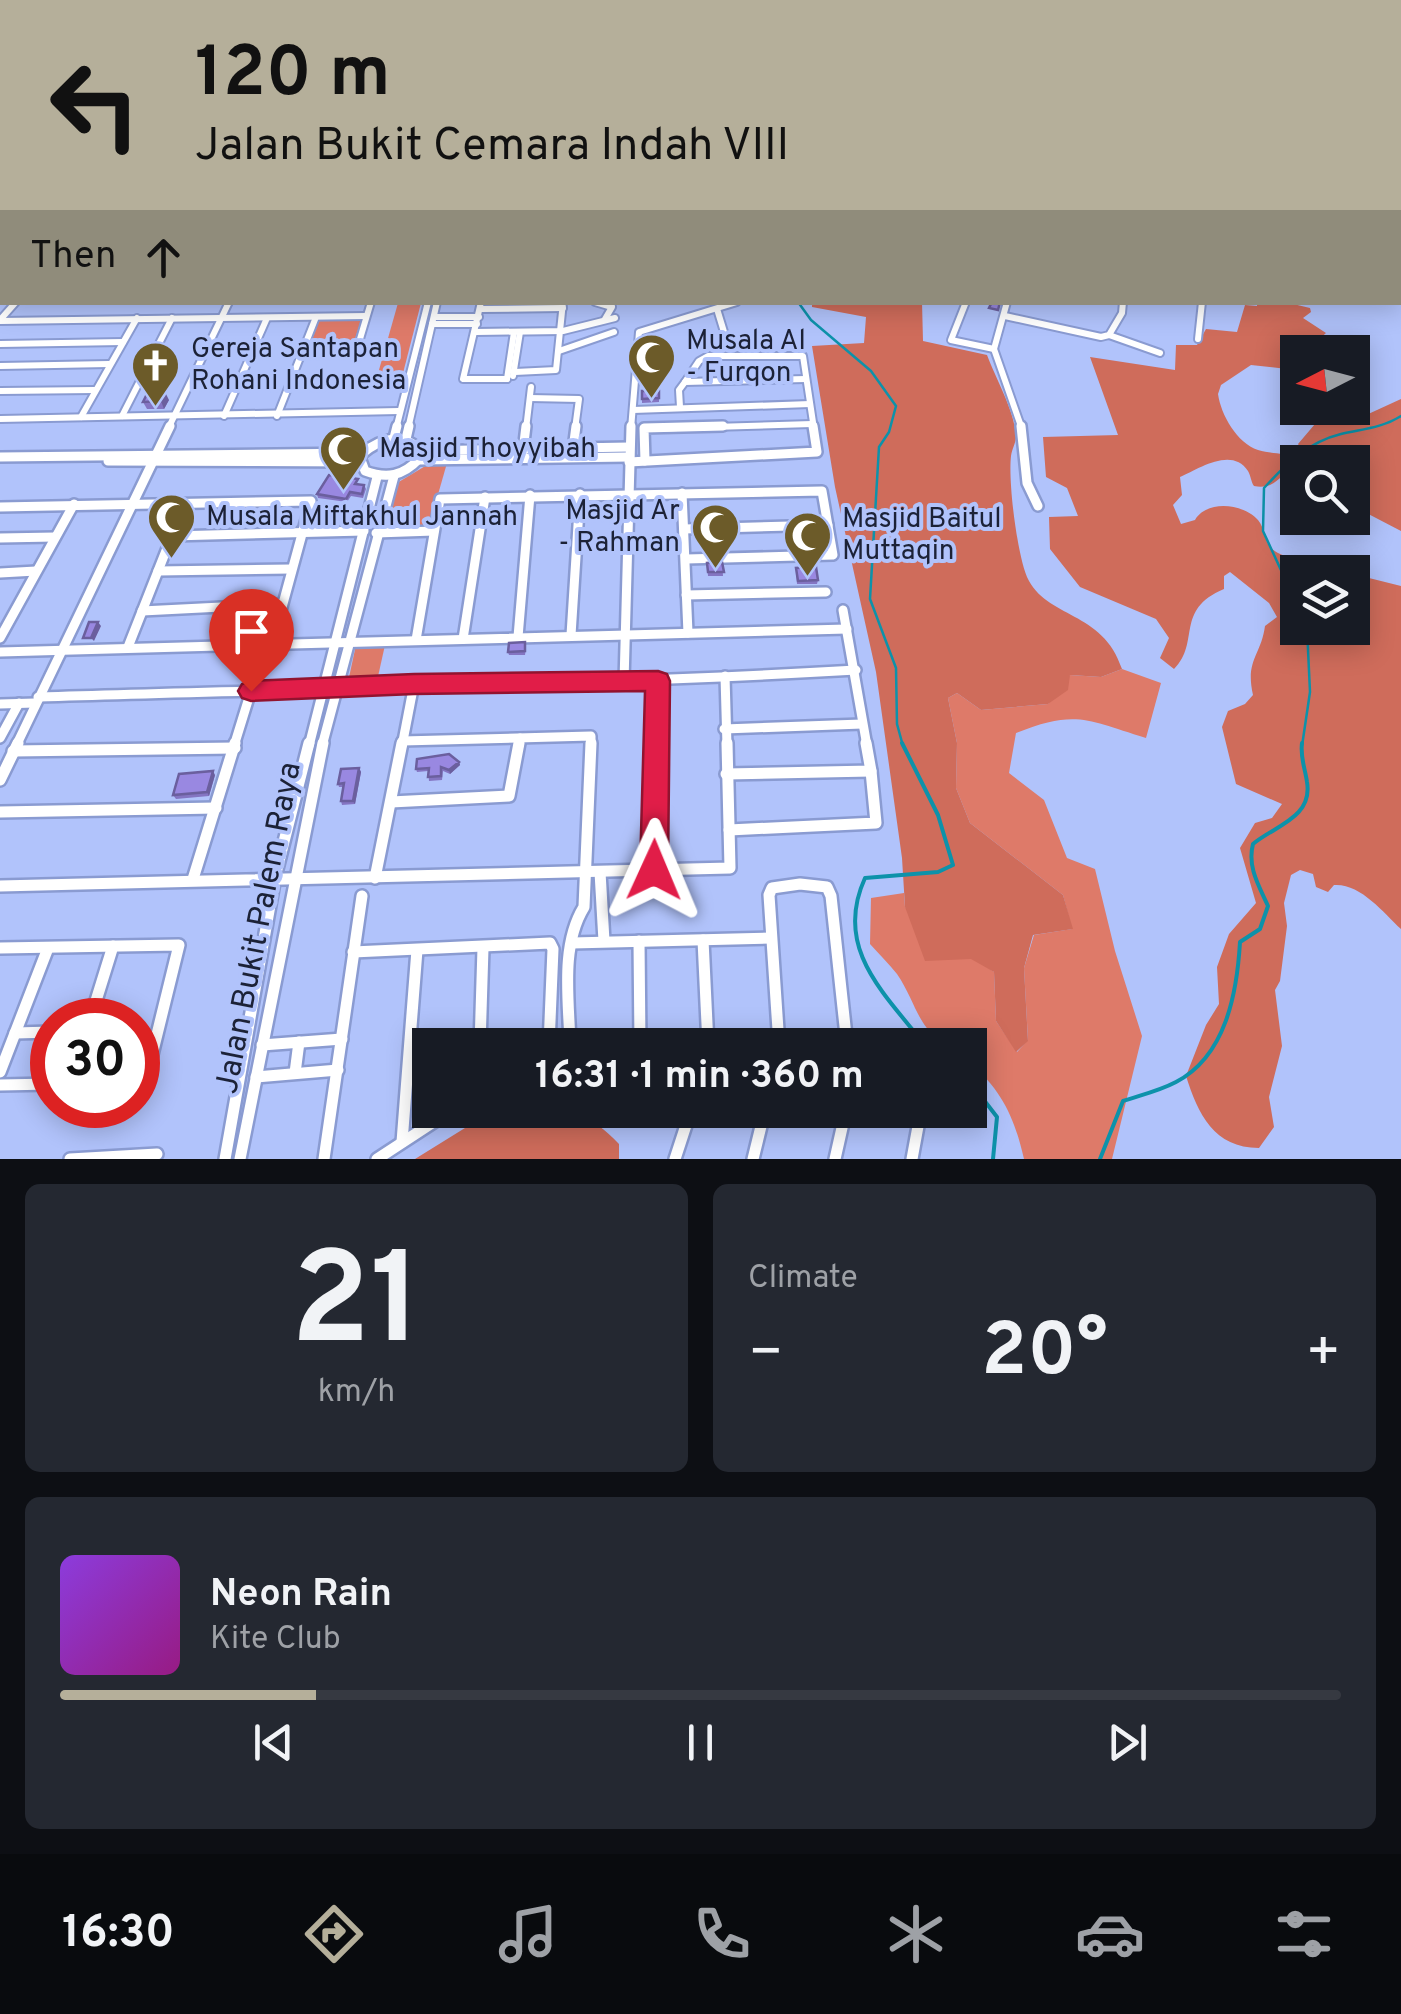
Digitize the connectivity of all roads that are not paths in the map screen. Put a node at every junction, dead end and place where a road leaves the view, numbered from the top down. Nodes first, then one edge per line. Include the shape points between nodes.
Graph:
1 (228, 305) edge
2 (370, 305) edge
3 (428, 305) edge
4 (436, 305) edge
5 (608, 305) edge
6 (728, 305) edge
7 (965, 305) edge
8 (1007, 305) edge
9 (1123, 305) edge
10 (1202, 305) edge
11 (562, 306) edge
12 (717, 309) junction
13 (366, 316) junction
14 (1005, 316) junction
15 (316, 317) junction
16 (479, 317) edge
17 (138, 318) junction
18 (172, 318) junction
19 (221, 318) junction
20 (267, 318) junction
21 (616, 318) dead end
22 (0, 320) edge
23 (433, 320) junction
24 (603, 322) junction
25 (562, 331) junction
26 (517, 332) junction
27 (614, 332) dead end
28 (1109, 335) junction
29 (1097, 337) joint
30 (1198, 339) dead end
31 (123, 342) junction
32 (423, 343) junction
33 (0, 344) edge
34 (728, 345) dead end
35 (994, 349) junction
36 (302, 351) junction
37 (559, 351) junction
38 (1160, 353) dead end
39 (110, 364) junction
40 (0, 366) edge
41 (515, 372) junction
42 (507, 379) junction
43 (806, 379) junction
44 (408, 380) junction
45 (292, 382) junction
46 (685, 382) junction
47 (531, 387) dead end
48 (95, 390) junction
49 (0, 391) edge
50 (530, 398) junction
51 (810, 404) junction
52 (680, 407) junction
53 (633, 410) junction
54 (398, 411) junction
55 (122, 416) junction
56 (174, 416) junction
57 (224, 416) junction
58 (277, 416) junction
59 (81, 417) junction
60 (0, 419) edge
61 (812, 424) junction
62 (394, 438) junction
63 (406, 439) junction
64 (573, 449) junction
65 (522, 453) junction
66 (629, 455) junction
67 (419, 456) junction
68 (154, 458) junction
69 (361, 458) junction
70 (6, 459) edge
71 (645, 462) junction
72 (377, 476) junction
73 (394, 476) junction
74 (822, 491) joint
75 (580, 494) junction
76 (628, 494) junction
77 (682, 494) junction
78 (530, 495) junction
79 (485, 497) junction
80 (74, 504) junction
81 (132, 504) junction
82 (184, 505) junction
83 (1038, 506) dead end
84 (0, 508) edge
85 (828, 525) junction
86 (684, 529) junction
87 (434, 531) junction
88 (370, 532) junction
89 (300, 534) junction
90 (172, 536) junction
91 (55, 537) junction
92 (0, 538) edge
93 (833, 555) joint
94 (686, 560) junction
95 (291, 569) junction
96 (36, 571) junction
97 (0, 572) edge
98 (158, 572) junction
99 (358, 581) junction
100 (826, 592) dead end
101 (686, 595) junction
102 (282, 604) junction
103 (842, 610) dead end
104 (142, 611) junction
105 (0, 612) edge
106 (13, 612) junction
107 (847, 630) junction
108 (688, 633) junction
109 (625, 634) junction
110 (572, 635) junction
111 (518, 637) junction
112 (0, 638) edge
113 (463, 638) junction
114 (416, 640) junction
115 (334, 642) junction
116 (348, 642) junction
117 (272, 644) junction
118 (128, 647) junction
119 (62, 648) junction
120 (0, 652) edge
121 (856, 670) junction
122 (725, 676) junction
123 (658, 681) junction
124 (624, 682) junction
125 (414, 684) junction
126 (322, 688) junction
127 (337, 688) junction
128 (251, 691) junction
129 (37, 700) junction
130 (0, 704) edge
131 (19, 704) junction
132 (862, 724) junction
133 (724, 729) junction
134 (0, 738) edge
135 (520, 738) junction
136 (402, 741) junction
137 (234, 748) junction
138 (13, 751) junction
139 (872, 771) junction
140 (726, 774) junction
141 (0, 780) edge
142 (391, 802) junction
143 (216, 808) junction
144 (0, 812) edge
145 (728, 830) junction
146 (654, 870) junction
147 (584, 872) junction
148 (600, 872) junction
149 (275, 876) junction
150 (294, 876) junction
151 (375, 878) junction
152 (193, 879) junction
153 (0, 886) edge
154 (362, 896) dead end
155 (598, 906) junction
156 (584, 907) junction
157 (770, 938) junction
158 (703, 940) junction
159 (604, 941) junction
160 (639, 941) junction
161 (572, 943) junction
162 (552, 945) joint
163 (113, 946) junction
164 (0, 948) edge
165 (48, 948) junction
166 (483, 948) junction
167 (416, 950) junction
168 (353, 952) junction
169 (97, 998) edge
170 (160, 1016) edge
171 (481, 1028) edge
172 (550, 1028) edge
173 (570, 1028) edge
174 (640, 1028) edge
175 (707, 1028) edge
176 (778, 1028) edge
177 (845, 1028) edge
178 (15, 1033) junction
179 (30, 1033) edge
180 (342, 1039) junction
181 (299, 1042) junction
182 (261, 1050) junction
183 (244, 1057) junction
184 (338, 1070) junction
185 (0, 1072) edge
186 (294, 1074) junction
187 (256, 1076) junction
188 (30, 1084) edge
189 (0, 1085) edge
190 (424, 1128) edge
191 (685, 1128) edge
192 (761, 1128) edge
193 (842, 1128) edge
194 (917, 1128) edge
195 (402, 1142) junction
196 (157, 1154) dead end
197 (132, 1158) edge
198 (70, 1159) edge
199 (224, 1159) edge
200 (240, 1159) edge
201 (324, 1159) edge
202 (376, 1159) edge
203 (675, 1159) edge
204 (753, 1159) edge
205 (835, 1159) edge
206 (912, 1159) edge

1 - 19 street
2 - 13 street
3 - 32 street
4 - 23 street
5 - 24 street
6 - 12 street
7 - 35 street via 951,340
8 - 14 street
9 - 28 street
10 - 30 street
11 - 16 street
11 - 25 street
12 - 34 street
12 - 53 street via 640,330
13 - 15 street
13 - 36 street via 357,348
14 - 29 street
14 - 35 street
15 - 20 street
15 - 36 street
16 - 23 street
16 - 26 street
16 - 42 street via 462,379
17 - 18 street
17 - 22 street
17 - 31 street
18 - 19 street
18 - 55 street
19 - 20 street
19 - 56 street
20 - 57 street
21 - 24 street
23 - 32 street
24 - 25 street
25 - 26 street
25 - 37 street
26 - 41 street
26 - 42 street
27 - 37 street
28 - 29 street
28 - 38 street
31 - 33 street
31 - 39 street
32 - 44 street
32 - 63 street
35 - 83 street via 1025,438 1027,483
36 - 45 street
37 - 41 street via 555,371
39 - 40 street
39 - 48 street
41 - 42 street
43 - 46 street
43 - 46 street via 803,356 708,356
43 - 51 street
44 - 45 street
44 - 54 street
45 - 58 street
46 - 52 street
47 - 50 street
48 - 49 street
48 - 59 street
50 - 64 street via 579,399
50 - 65 street
51 - 52 street
51 - 61 street
52 - 53 street
53 - 66 street
54 - 58 street
54 - 62 street
55 - 56 street
55 - 59 street
56 - 57 street
56 - 68 street
57 - 58 street
59 - 60 street
61 - 71 street via 812,456
61 - 71 street via 644,428
62 - 63 street
62 - 69 street via 370,445
63 - 67 street
64 - 65 street
64 - 66 street
65 - 66 street
65 - 67 street
66 - 71 street
66 - 76 street
67 - 73 street
68 - 69 street
68 - 70 street
68 - 81 street
69 - 72 street via 365,471
72 - 73 street
72 - 88 street, Jalan Bukit Palem Raya
73 - 88 street, Jalan Bukit Palem Raya
74 - 77 street
74 - 85 street
75 - 76 street
75 - 78 street
75 - 110 street
76 - 77 street
76 - 109 street
77 - 86 street
78 - 79 street
78 - 111 street
79 - 87 street via 438,500
79 - 113 street
80 - 81 street
80 - 84 street
80 - 91 street
81 - 82 street
81 - 119 street
82 - 89 street via 311,501
82 - 90 street
85 - 86 street
85 - 93 street
86 - 94 street
87 - 88 street
87 - 114 street
88 - 89 street
88 - 99 street, Jalan Bukit Palem Raya
89 - 90 street
89 - 95 street
90 - 98 street
91 - 92 street
91 - 96 street
93 - 94 street
94 - 101 street
95 - 98 street
95 - 102 street
96 - 97 street
96 - 106 street
98 - 104 street
99 - 115 street, Jalan Bukit Palem Raya
99 - 116 street, Jalan Bukit Palem Raya
100 - 101 street
101 - 108 street
102 - 104 street
102 - 117 street
103 - 107 street
104 - 118 street
105 - 106 street
106 - 112 street
107 - 108 street
107 - 121 street
108 - 109 street
109 - 110 street
109 - 124 street
110 - 111 street
111 - 113 street
113 - 114 street
114 - 116 street
115 - 116 street
115 - 117 street
115 - 126 street, Jalan Bukit Palem Raya
116 - 127 street, Jalan Bukit Palem Raya
117 - 118 street
118 - 119 street
119 - 120 street
119 - 129 street
121 - 122 street
121 - 132 street
122 - 123 street
122 - 133 street
123 - 124 street
123 - 146 street
124 - 125 street
125 - 127 street
125 - 136 street
126 - 127 street
126 - 128 street
126 - 149 street, Jalan Bukit Palem Raya
127 - 150 street, Jalan Bukit Palem Raya
128 - 129 street
128 - 137 street
129 - 131 street
129 - 138 street
130 - 131 street
131 - 134 street
132 - 133 street
132 - 139 street
133 - 140 street
135 - 136 street
135 - 142 street via 509,796
135 - 147 street via 591,736
136 - 142 street
137 - 138 street
137 - 143 street
138 - 141 street
139 - 140 street
139 - 145 street via 876,823
140 - 145 street
142 - 151 street
143 - 144 street
143 - 152 street
145 - 146 street via 730,868
146 - 148 street
147 - 148 street
147 - 151 street
147 - 156 street
148 - 155 street
149 - 150 street
149 - 152 street
149 - 183 street, Jalan Bukit Palem Raya
150 - 151 street
150 - 182 street, Jalan Bukit Palem Raya
152 - 153 street
154 - 168 street
155 - 156 street
155 - 159 street
156 - 161 street via 574,919
157 - 158 street
157 - 176 street
157 - 177 street via 772,888 827,887
158 - 160 street
158 - 175 street
159 - 160 street
159 - 161 street
160 - 174 street
161 - 173 street
162 - 166 street
162 - 172 street
163 - 165 street
163 - 169 street
163 - 170 street via 180,948
164 - 165 street
165 - 178 street
166 - 167 street
166 - 171 street
167 - 168 street
167 - 195 street
168 - 180 street
178 - 179 street
178 - 185 street
180 - 181 street
180 - 184 street
181 - 182 street
181 - 186 street
182 - 183 street
182 - 187 street, Jalan Bukit Palem Raya
183 - 199 street, Jalan Bukit Palem Raya
184 - 186 street
184 - 201 street
186 - 187 street
187 - 200 street, Jalan Bukit Palem Raya
188 - 189 street
190 - 195 street
191 - 203 street
192 - 204 street
193 - 205 street
194 - 206 street
195 - 202 street
196 - 197 street
197 - 198 street

